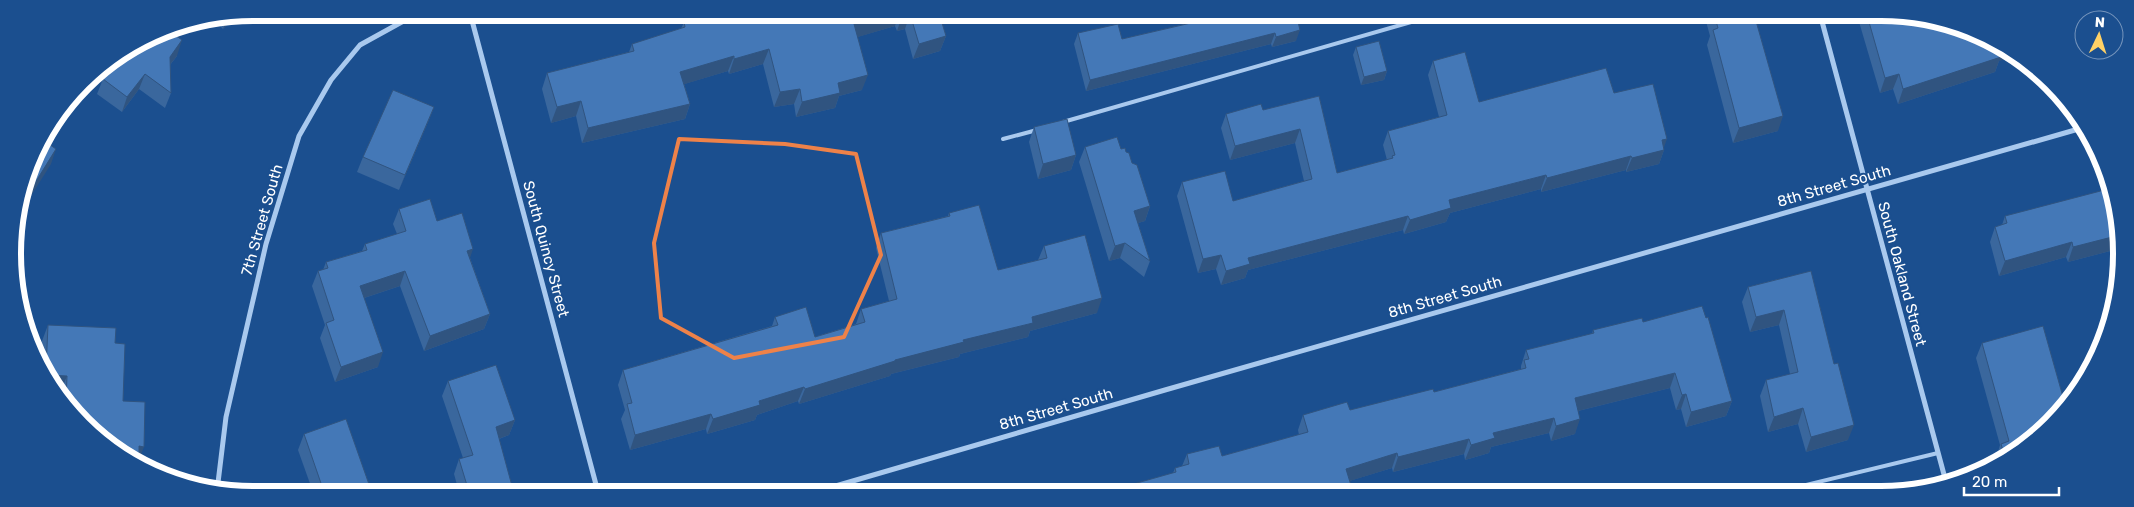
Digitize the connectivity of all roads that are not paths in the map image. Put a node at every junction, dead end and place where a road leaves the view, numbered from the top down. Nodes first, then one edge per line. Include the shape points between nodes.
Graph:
1 (404, 21) edge
2 (472, 21) edge
3 (1415, 21) edge
4 (1822, 21) edge
5 (1060, 123) edge
6 (1041, 128) edge
7 (2077, 129) edge
8 (1003, 139) dead end
9 (1866, 190) junction
10 (1938, 453) junction
11 (1945, 477) edge
12 (218, 483) edge
13 (596, 486) edge
14 (836, 486) edge
15 (1802, 486) edge

1 - 12 street, 7th Street South via 360,45 330,80 299,136 266,244 248,321 226,418
2 - 13 street, South Quincy Street
3 - 5 lane
4 - 9 street, South Oakland Street
6 - 8 lane
7 - 9 street, 8th Street South
9 - 10 street, South Oakland Street
9 - 14 street, 8th Street South
10 - 11 street, South Oakland Street
10 - 15 lane

